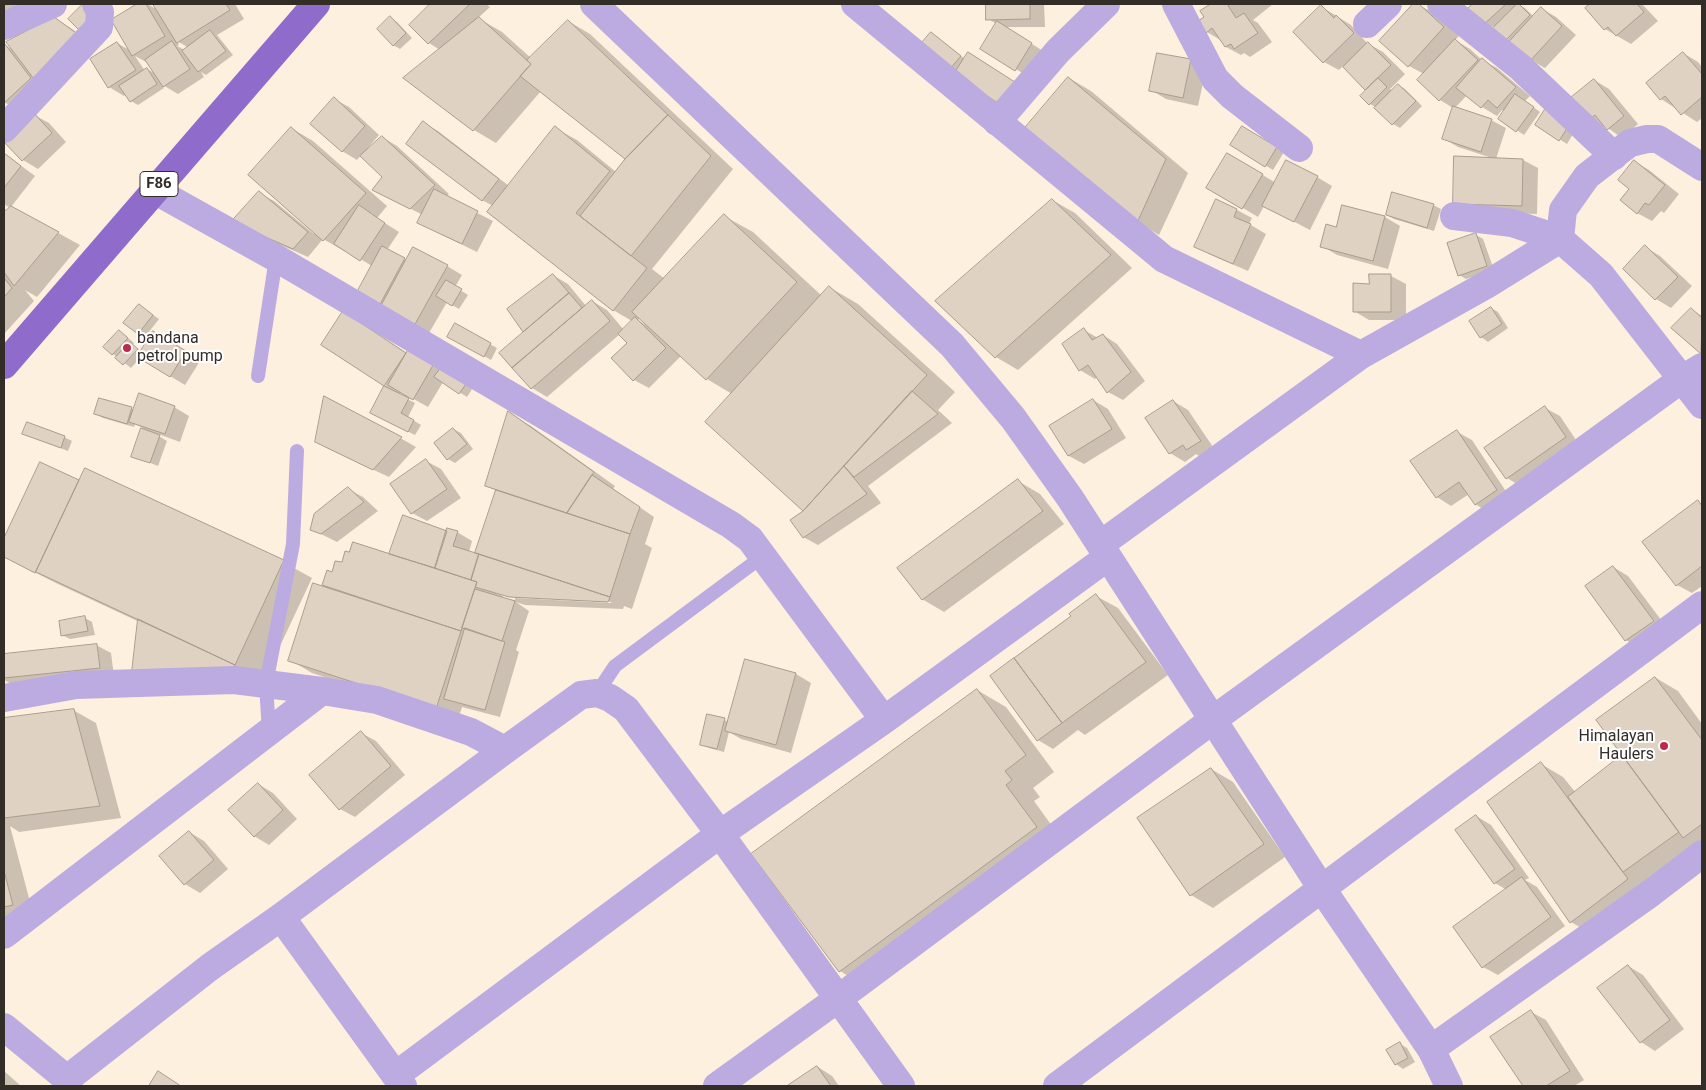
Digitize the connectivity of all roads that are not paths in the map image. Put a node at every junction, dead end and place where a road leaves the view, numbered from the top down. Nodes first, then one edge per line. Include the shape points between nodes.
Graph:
1 (53, 4) edge
2 (96, 4) edge
3 (316, 4) edge
4 (594, 4) edge
5 (855, 4) edge
6 (1106, 4) edge
7 (1176, 4) edge
8 (1388, 4) edge
9 (1441, 4) edge
10 (1367, 24) dead end
11 (4, 26) edge
12 (997, 122) junction
13 (4, 129) edge
14 (1299, 148) dead end
15 (1614, 156) junction
16 (1702, 167) edge
17 (154, 190) junction
18 (1454, 216) dead end
19 (1560, 239) junction
20 (276, 258) junction
21 (1361, 355) junction
22 (4, 365) edge
23 (1692, 373) edge
24 (258, 376) dead end
25 (1702, 405) edge
26 (297, 451) dead end
27 (1104, 550) junction
28 (762, 556) junction
29 (1702, 605) edge
30 (266, 684) junction
31 (322, 691) junction
32 (597, 693) junction
33 (4, 698) edge
34 (1214, 719) junction
35 (884, 720) junction
36 (269, 732) junction
37 (505, 750) junction
38 (720, 834) junction
39 (1702, 854) edge
40 (1322, 889) junction
41 (281, 917) junction
42 (4, 935) edge
43 (839, 998) junction
44 (4, 1027) edge
45 (1431, 1049) junction
46 (399, 1081) edge
47 (62, 1083) edge
48 (717, 1086) edge
49 (901, 1086) edge
50 (1057, 1086) edge
51 (1450, 1086) edge

1 - 11 street
2 - 13 street via 100,12 99,27
3 - 17 main road, F86
4 - 27 street via 952,345 1013,418
5 - 12 street
6 - 12 street via 1058,51
7 - 14 street via 1214,79
8 - 10 street
9 - 15 street via 1520,67
12 - 21 street via 1164,259
15 - 16 street via 1630,143 1647,138 1658,139
15 - 19 street via 1587,176 1563,210
17 - 20 street
17 - 22 main road, F86
18 - 19 street via 1512,223
19 - 21 street
19 - 23 street via 1600,275
20 - 24 lane
20 - 28 street via 732,525 750,539
21 - 27 street
23 - 25 street
23 - 34 street
26 - 30 lane via 293,544
27 - 34 street
27 - 35 street
28 - 32 lane via 615,666
28 - 35 street
29 - 40 street
30 - 31 street
30 - 33 street via 234,680 76,684
30 - 36 lane
31 - 36 street
31 - 37 street via 377,700 471,732
32 - 37 street via 581,696
32 - 38 street via 626,709
34 - 40 street
34 - 43 street
35 - 38 street
36 - 42 street
37 - 41 street
38 - 43 street
38 - 46 street
39 - 45 street
40 - 45 street
40 - 50 street
41 - 46 street
41 - 47 street via 210,967
43 - 48 street
43 - 49 street
44 - 47 street
45 - 51 street

